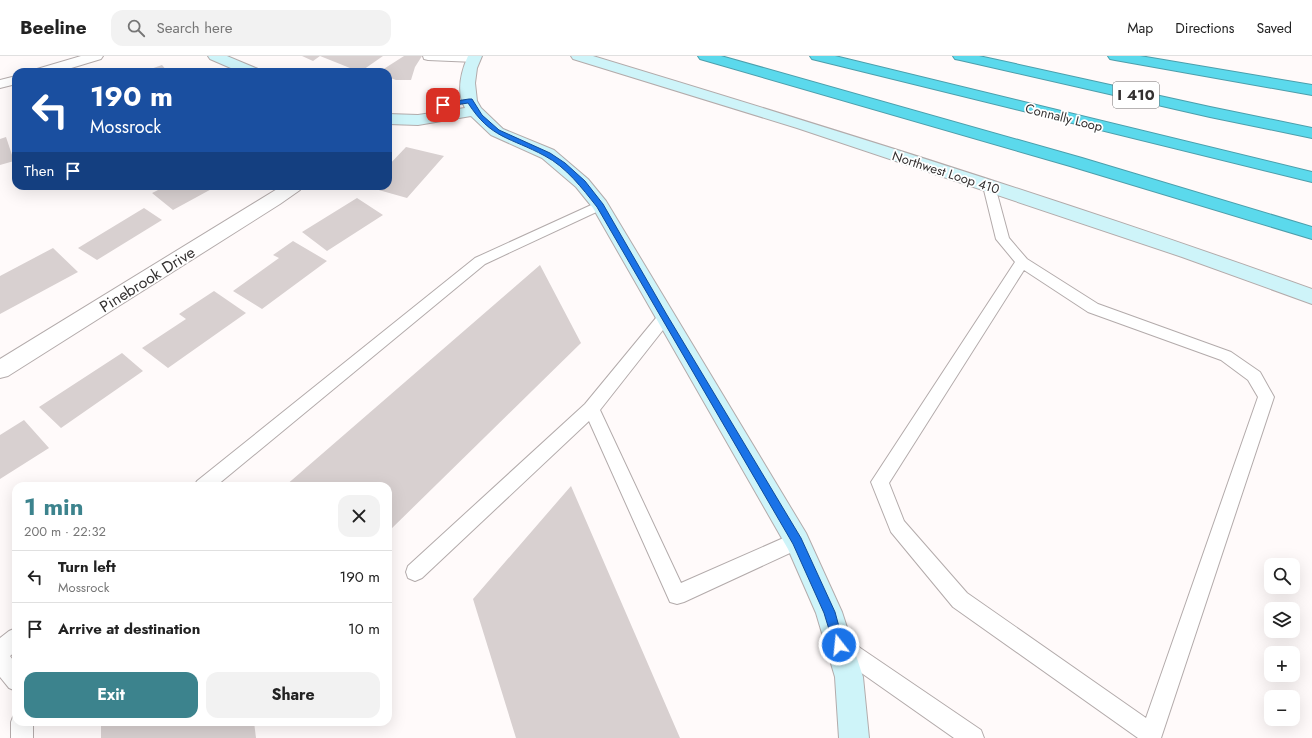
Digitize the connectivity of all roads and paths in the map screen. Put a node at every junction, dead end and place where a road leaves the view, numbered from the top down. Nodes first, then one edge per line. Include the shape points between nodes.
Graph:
1 (96, 56) edge
2 (215, 56) edge
3 (705, 56) edge
4 (817, 56) edge
5 (960, 56) edge
6 (1115, 56) edge
7 (428, 57) edge
8 (477, 57) edge
9 (582, 57) edge
10 (56, 68) edge
11 (243, 68) edge
12 (12, 81) edge
13 (0, 84) edge
14 (1312, 90) edge
15 (392, 106) edge
16 (472, 106) junction
17 (392, 119) edge
18 (1312, 133) edge
19 (1156, 140) junction
20 (1312, 178) edge
21 (989, 186) junction
22 (1312, 188) edge
23 (288, 190) edge
24 (600, 206) junction
25 (1312, 233) edge
26 (1022, 262) junction
27 (1312, 297) edge
28 (664, 317) junction
29 (0, 370) edge
30 (591, 409) junction
31 (209, 482) edge
32 (797, 541) junction
33 (415, 572) dead end
34 (12, 641) edge
35 (839, 645) junction
36 (0, 651) edge
37 (0, 660) edge
38 (12, 676) edge
39 (22, 726) edge
40 (1151, 736) edge
41 (22, 738) edge
42 (854, 738) edge
43 (973, 738) edge

1 - 10 street
2 - 11 street
3 - 25 highway via 1084,164
4 - 19 highway, Connally Loop / I 410
5 - 18 highway, I 410
6 - 14 highway
7 - 8 lane
8 - 16 street via 469,75
9 - 21 street, Northwest Loop 410
12 - 13 street
15 - 16 street via 408,108
16 - 17 street via 418,120
16 - 24 street via 497,132 548,154 582,183
19 - 20 highway, Connally Loop / I 410
19 - 22 highway
21 - 26 lane via 1003,239
21 - 27 street, Northwest Loop 410 via 1189,252
23 - 29 street, Pinebrook Drive
24 - 28 street
24 - 31 lane via 480,261
26 - 40 lane via 880,482 897,526 960,600
26 - 40 lane via 1093,308 1226,356 1254,376 1266,397
28 - 30 lane
28 - 32 street
30 - 32 lane via 677,595
30 - 33 lane
32 - 35 street via 829,612
34 - 36 lane
35 - 42 street via 848,677
35 - 43 lane
37 - 38 lane
39 - 41 lane

